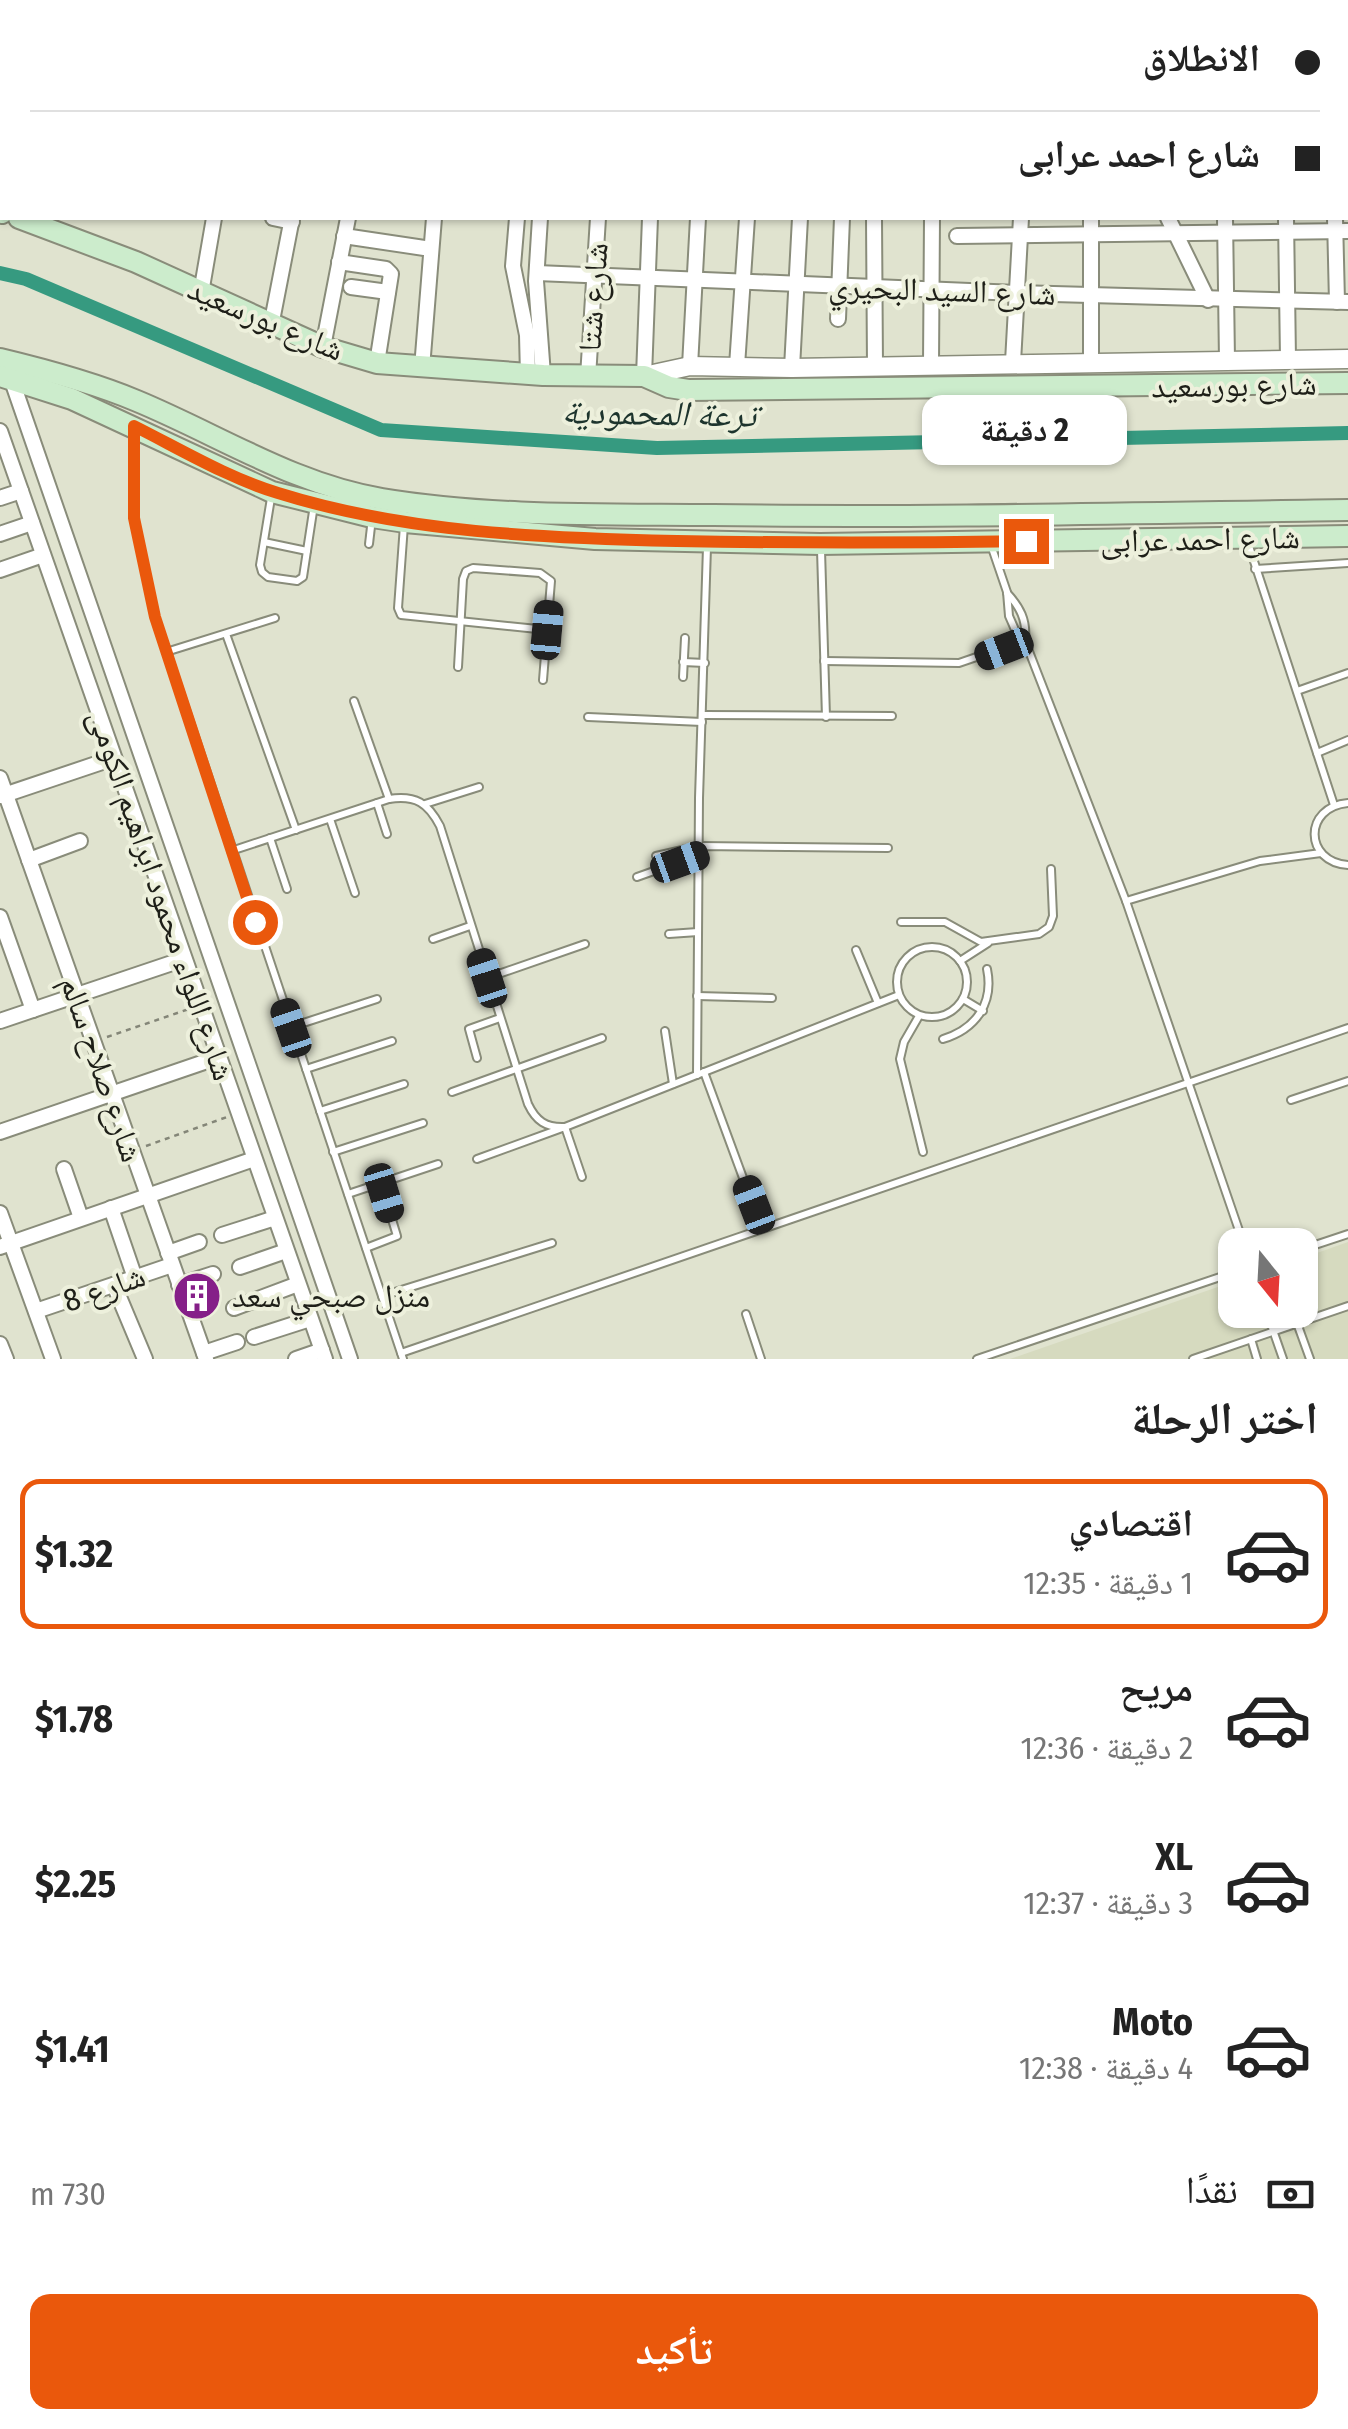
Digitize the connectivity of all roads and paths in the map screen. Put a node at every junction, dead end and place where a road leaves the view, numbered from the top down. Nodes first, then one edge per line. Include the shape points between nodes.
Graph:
1 (24, 220) edge
2 (214, 220) edge
3 (292, 220) edge
4 (348, 220) edge
5 (434, 220) edge
6 (516, 220) edge
7 (540, 220) edge
8 (598, 220) edge
9 (650, 220) edge
10 (698, 220) edge
11 (747, 220) edge
12 (800, 220) edge
13 (842, 220) edge
14 (874, 220) edge
15 (932, 220) edge
16 (1021, 220) edge
17 (1091, 220) edge
18 (1136, 220) edge
19 (1169, 220) edge
20 (1226, 220) edge
21 (1286, 225) edge
22 (1340, 227) edge
23 (1226, 234) junction
24 (1136, 235) junction
25 (1176, 235) junction
26 (344, 236) junction
27 (957, 236) dead end
28 (1091, 236) junction
29 (1020, 237) junction
30 (431, 249) junction
31 (339, 262) junction
32 (594, 275) junction
33 (537, 277) junction
34 (647, 277) junction
35 (696, 279) junction
36 (743, 282) junction
37 (516, 285) junction
38 (796, 285) junction
39 (839, 286) junction
40 (351, 287) dead end
41 (874, 288) junction
42 (932, 290) junction
43 (388, 292) junction
44 (201, 293) junction
45 (1017, 293) junction
46 (1091, 296) junction
47 (538, 298) junction
48 (1208, 300) junction
49 (1226, 300) junction
50 (520, 302) junction
51 (1288, 302) junction
52 (1342, 302) edge
53 (838, 319) dead end
54 (271, 326) junction
55 (322, 348) junction
56 (0, 359) edge
57 (1348, 359) edge
58 (1227, 360) junction
59 (1288, 360) junction
60 (1013, 362) junction
61 (1091, 362) junction
62 (377, 363) junction
63 (931, 364) junction
64 (690, 366) junction
65 (737, 366) junction
66 (875, 366) junction
67 (422, 368) junction
68 (792, 368) junction
69 (536, 375) junction
70 (588, 376) junction
71 (644, 376) junction
72 (5, 377) edge
73 (1348, 383) edge
74 (75, 390) junction
75 (134, 426) junction
76 (0, 431) edge
77 (4, 458) edge
78 (21, 491) junction
79 (272, 492) junction
80 (0, 498) edge
81 (314, 504) junction
82 (1348, 510) edge
83 (372, 517) junction
84 (405, 522) junction
85 (32, 523) junction
86 (0, 534) edge
87 (1348, 536) edge
88 (1247, 539) junction
89 (707, 541) junction
90 (264, 542) junction
91 (990, 542) junction
92 (369, 544) dead end
93 (820, 544) junction
94 (307, 551) junction
95 (43, 555) junction
96 (1348, 563) edge
97 (1255, 568) junction
98 (0, 570) edge
99 (1006, 592) junction
100 (276, 618) dead end
101 (460, 623) junction
102 (547, 630) junction
103 (226, 634) junction
104 (684, 638) dead end
105 (1025, 641) junction
106 (166, 652) junction
107 (683, 662) junction
108 (824, 662) junction
109 (705, 663) junction
110 (458, 667) dead end
111 (1348, 673) edge
112 (682, 676) dead end
113 (543, 680) dead end
114 (1297, 692) junction
115 (354, 701) dead end
116 (892, 716) dead end
117 (588, 717) dead end
118 (826, 717) junction
119 (702, 718) junction
120 (1348, 740) edge
121 (1317, 753) junction
122 (114, 758) junction
123 (0, 778) edge
124 (479, 787) dead end
125 (3, 796) edge
126 (389, 800) junction
127 (378, 803) junction
128 (1348, 803) edge
129 (425, 804) junction
130 (1334, 805) junction
131 (330, 819) junction
132 (296, 830) junction
133 (387, 834) dead end
134 (270, 838) junction
135 (80, 842) dead end
136 (888, 848) dead end
137 (700, 850) junction
138 (230, 851) junction
139 (1321, 853) junction
140 (656, 856) dead end
141 (29, 860) junction
142 (1348, 866) edge
143 (1051, 868) dead end
144 (637, 877) dead end
145 (287, 889) dead end
146 (356, 893) dead end
147 (1126, 901) junction
148 (0, 917) edge
149 (902, 922) dead end
150 (470, 926) junction
151 (698, 932) junction
152 (668, 934) dead end
153 (433, 938) dead end
154 (988, 942) junction
155 (585, 944) dead end
156 (856, 950) dead end
157 (184, 958) junction
158 (960, 961) junction
159 (986, 969) dead end
160 (487, 978) junction
161 (76, 995) junction
162 (697, 996) junction
163 (899, 996) junction
164 (772, 998) dead end
165 (377, 999) dead end
166 (963, 999) junction
167 (878, 1004) junction
168 (200, 1005) junction
169 (32, 1010) junction
170 (983, 1011) junction
171 (919, 1016) junction
172 (500, 1018) junction
173 (0, 1021) edge
174 (291, 1028) junction
175 (1348, 1028) edge
176 (665, 1031) dead end
177 (602, 1038) dead end
178 (392, 1040) dead end
179 (943, 1040) dead end
180 (93, 1042) junction
181 (218, 1057) junction
182 (477, 1058) dead end
183 (306, 1069) junction
184 (517, 1071) junction
185 (700, 1074) junction
186 (1348, 1081) edge
187 (1189, 1082) junction
188 (404, 1084) dead end
189 (673, 1085) junction
190 (452, 1092) dead end
191 (111, 1094) junction
192 (1291, 1100) dead end
193 (320, 1111) junction
194 (238, 1113) junction
195 (423, 1123) dead end
196 (565, 1128) junction
197 (0, 1132) edge
198 (132, 1152) junction
199 (334, 1152) junction
200 (923, 1152) dead end
201 (254, 1159) junction
202 (477, 1159) dead end
203 (438, 1164) dead end
204 (64, 1169) dead end
205 (582, 1178) dead end
206 (384, 1193) dead end
207 (348, 1194) junction
208 (147, 1195) junction
209 (754, 1205) dead end
210 (112, 1208) junction
211 (0, 1212) edge
212 (80, 1218) junction
213 (275, 1218) junction
214 (1238, 1228) edge
215 (222, 1234) dead end
216 (1348, 1234) edge
217 (199, 1242) dead end
218 (552, 1243) dead end
219 (6, 1244) edge
220 (1318, 1244) edge
221 (366, 1248) junction
222 (286, 1251) junction
223 (170, 1259) junction
224 (240, 1268) dead end
225 (213, 1274) dead end
226 (135, 1278) junction
227 (1218, 1278) edge
228 (298, 1284) junction
229 (114, 1285) junction
230 (179, 1285) junction
231 (382, 1296) junction
232 (1348, 1306) edge
233 (234, 1308) dead end
234 (36, 1311) junction
235 (746, 1314) dead end
236 (1318, 1316) edge
237 (310, 1319) junction
238 (1273, 1328) edge
239 (1284, 1328) edge
240 (1299, 1328) edge
241 (1274, 1332) junction
242 (254, 1337) dead end
243 (1251, 1340) junction
244 (237, 1342) dead end
245 (0, 1344) edge
246 (323, 1355) edge
247 (205, 1356) edge
248 (402, 1356) edge
249 (6, 1359) edge
250 (52, 1359) edge
251 (145, 1359) edge
252 (296, 1359) edge
253 (350, 1359) edge
254 (761, 1359) edge
255 (977, 1359) edge
256 (1193, 1359) edge
257 (1258, 1359) edge
258 (1283, 1359) edge
259 (1310, 1359) edge

1 - 44 main road, شارع بورسعيد
2 - 44 street
3 - 54 street
4 - 26 street
5 - 30 street
6 - 37 street
7 - 33 street
8 - 32 street, شارع شتا
9 - 34 street
10 - 35 street
11 - 36 street
12 - 38 street
13 - 39 street
14 - 41 street
15 - 42 street
16 - 29 street
17 - 28 street
18 - 24 street
19 - 25 street
20 - 23 street
21 - 22 street
21 - 23 street
21 - 51 street
22 - 52 street
23 - 25 street
23 - 49 street
24 - 25 street
24 - 28 street
25 - 48 street
26 - 30 street
26 - 31 street
27 - 29 street
28 - 29 street
28 - 46 street
29 - 45 street
30 - 67 street
31 - 43 street via 389,271
31 - 55 street
32 - 33 street, شارع السيد البحيري
32 - 34 street, شارع السيد البحيري
32 - 70 street, شارع شتا
33 - 37 street, شارع السيد البحيري
33 - 47 street
34 - 35 street, شارع السيد البحيري
34 - 71 street
35 - 36 street, شارع السيد البحيري
35 - 64 street
36 - 38 street, شارع السيد البحيري
36 - 65 street
37 - 50 street
38 - 39 street, شارع السيد البحيري
38 - 68 street
39 - 41 street, شارع السيد البحيري
39 - 53 street
40 - 43 street
41 - 42 street, شارع السيد البحيري
41 - 66 street
42 - 45 street, شارع السيد البحيري
42 - 63 street
43 - 62 street
44 - 54 main road, شارع بورسعيد
45 - 46 street, شارع السيد البحيري
45 - 60 street
46 - 48 street, شارع السيد البحيري
46 - 61 street
47 - 50 street
47 - 69 street
48 - 49 street, شارع السيد البحيري
49 - 51 street, شارع السيد البحيري
49 - 58 street
50 - 69 street
51 - 52 street, شارع السيد البحيري
51 - 59 street
54 - 55 main road, شارع بورسعيد
55 - 62 main road, شارع بورسعيد
56 - 74 main road, شارع احمد عرابى
57 - 59 street, شارع بورسعيد
58 - 59 street, شارع بورسعيد
58 - 61 street, شارع بورسعيد
60 - 61 street, شارع بورسعيد
60 - 63 street, شارع بورسعيد
62 - 67 main road, شارع بورسعيد
63 - 66 street, شارع بورسعيد
64 - 65 street, شارع بورسعيد
64 - 71 street, شارع بورسعيد
65 - 68 street, شارع بورسعيد
66 - 68 street, شارع بورسعيد
67 - 69 main road, شارع بورسعيد
69 - 70 main road, شارع بورسعيد
70 - 71 main road, شارع بورسعيد
71 - 73 main road, شارع بورسعيد via 688,390
72 - 74 main road, شارع احمد عرابى
72 - 253 street
74 - 75 main road, شارع احمد عرابى
74 - 82 main road, شارع احمد عرابى via 135,400 284,471 353,493 426,505 874,517
75 - 79 main road, شارع احمد عرابى
75 - 106 lane via 134,518
76 - 77 street, شارع اللواء محمود ابراهيم الكومى
77 - 78 street, شارع اللواء محمود ابراهيم الكومى
78 - 80 street
78 - 85 street, شارع اللواء محمود ابراهيم الكومى
79 - 81 main road, شارع احمد عرابى
79 - 90 lane
81 - 83 main road, شارع احمد عرابى
81 - 94 lane
83 - 84 main road, شارع احمد عرابى
83 - 92 lane
84 - 89 main road, شارع احمد عرابى via 540,536
84 - 101 lane via 399,612 409,619
85 - 86 street
85 - 95 street, شارع اللواء محمود ابراهيم الكومى
87 - 88 main road, شارع احمد عرابى
88 - 91 main road, شارع احمد عرابى
88 - 97 lane
89 - 93 main road, شارع احمد عرابى
89 - 109 lane
90 - 94 lane
90 - 94 lane via 260,569 268,577 299,580
91 - 93 main road, شارع احمد عرابى
91 - 99 lane
93 - 108 lane
95 - 98 street
95 - 122 street, شارع اللواء محمود ابراهيم الكومى
96 - 97 lane
97 - 114 lane
99 - 105 lane via 1013,627
99 - 105 lane via 1021,611
100 - 103 lane
101 - 102 lane
101 - 102 lane via 466,571 540,573 551,581
101 - 110 lane
102 - 113 lane
103 - 106 lane
103 - 132 lane
104 - 107 lane
105 - 108 lane via 959,663
105 - 147 lane
106 - 138 lane
107 - 109 lane
107 - 112 lane
108 - 118 lane
109 - 119 lane
111 - 114 lane
114 - 121 lane
115 - 126 lane
116 - 118 lane
117 - 119 lane
118 - 119 lane
119 - 137 lane
120 - 121 lane
121 - 130 lane
122 - 125 street
122 - 157 street, شارع اللواء محمود ابراهيم الكومى
123 - 125 street, شارع صلاح سالم
124 - 129 lane
125 - 141 street, شارع صلاح سالم
126 - 127 lane
126 - 129 lane
127 - 131 lane
127 - 133 lane
128 - 130 lane
129 - 150 lane via 440,826
130 - 139 lane via 1316,826
131 - 132 lane
131 - 146 lane
132 - 134 lane
134 - 138 lane
134 - 145 lane
135 - 141 street
136 - 137 lane
137 - 140 lane
137 - 144 lane
137 - 151 lane
138 - 174 lane
139 - 142 lane
139 - 147 lane via 1260,861
141 - 161 street, شارع صلاح سالم
143 - 154 lane via 1049,926
147 - 187 lane
148 - 169 street
149 - 154 lane via 945,922
150 - 153 lane
150 - 160 lane
151 - 152 lane
151 - 162 lane
154 - 158 lane
155 - 160 lane
156 - 167 lane
157 - 161 street
157 - 168 street, شارع اللواء محمود ابراهيم الكومى
158 - 163 lane via 942,948 911,953 896,980
158 - 166 lane via 968,984
159 - 170 lane
160 - 172 lane
161 - 169 street
161 - 180 street, شارع صلاح سالم
162 - 164 lane
162 - 185 lane
163 - 167 lane
163 - 171 lane
165 - 174 lane
166 - 170 lane
166 - 171 lane via 944,1016
167 - 185 lane
168 - 180 path
168 - 181 street, شارع اللواء محمود ابراهيم الكومى
169 - 173 street
170 - 179 lane via 966,1030
171 - 200 lane via 900,1059
172 - 182 lane via 469,1029
172 - 184 lane
174 - 183 lane
175 - 187 lane
176 - 189 lane
177 - 184 lane
178 - 183 lane
180 - 191 street, شارع صلاح سالم
181 - 191 street
181 - 194 street, شارع اللواء محمود ابراهيم الكومى
183 - 193 lane
184 - 190 lane
184 - 196 lane via 533,1115
185 - 189 lane
185 - 209 lane
186 - 192 lane
187 - 214 lane
187 - 248 lane
188 - 193 lane
189 - 196 lane
191 - 197 street
191 - 198 street, شارع صلاح سالم
193 - 199 lane
194 - 198 path
194 - 201 street, شارع اللواء محمود ابراهيم الكومى
195 - 199 lane
196 - 202 lane
196 - 205 lane
198 - 208 street, شارع صلاح سالم
199 - 207 lane
201 - 208 street
201 - 213 street, شارع اللواء محمود ابراهيم الكومى
203 - 207 lane
204 - 212 street
206 - 221 lane via 396,1236
207 - 221 lane
208 - 210 street
208 - 223 street, شارع صلاح سالم
210 - 212 street
210 - 226 street
211 - 219 street
212 - 219 street
213 - 215 street
213 - 222 street, شارع اللواء محمود ابراهيم الكومى
216 - 220 lane
217 - 223 street, شارع 8
218 - 231 lane
219 - 234 street
221 - 231 lane
222 - 224 street
222 - 228 street, شارع اللواء محمود ابراهيم الكومى
223 - 226 street, شارع 8
223 - 230 street, شارع صلاح سالم
225 - 230 street
226 - 229 street, شارع 8
227 - 255 lane
228 - 233 street
228 - 237 street, شارع اللواء محمود ابراهيم الكومى
229 - 234 street, شارع 8
229 - 251 street
230 - 247 street, شارع صلاح سالم
231 - 248 lane
232 - 236 lane
234 - 250 street
235 - 254 lane
237 - 242 street
237 - 246 street, شارع اللواء محمود ابراهيم الكومى
238 - 241 lane
239 - 241 lane
240 - 259 lane
241 - 243 lane
241 - 258 lane
243 - 256 lane
243 - 257 lane
244 - 247 street
245 - 249 street
246 - 252 street

